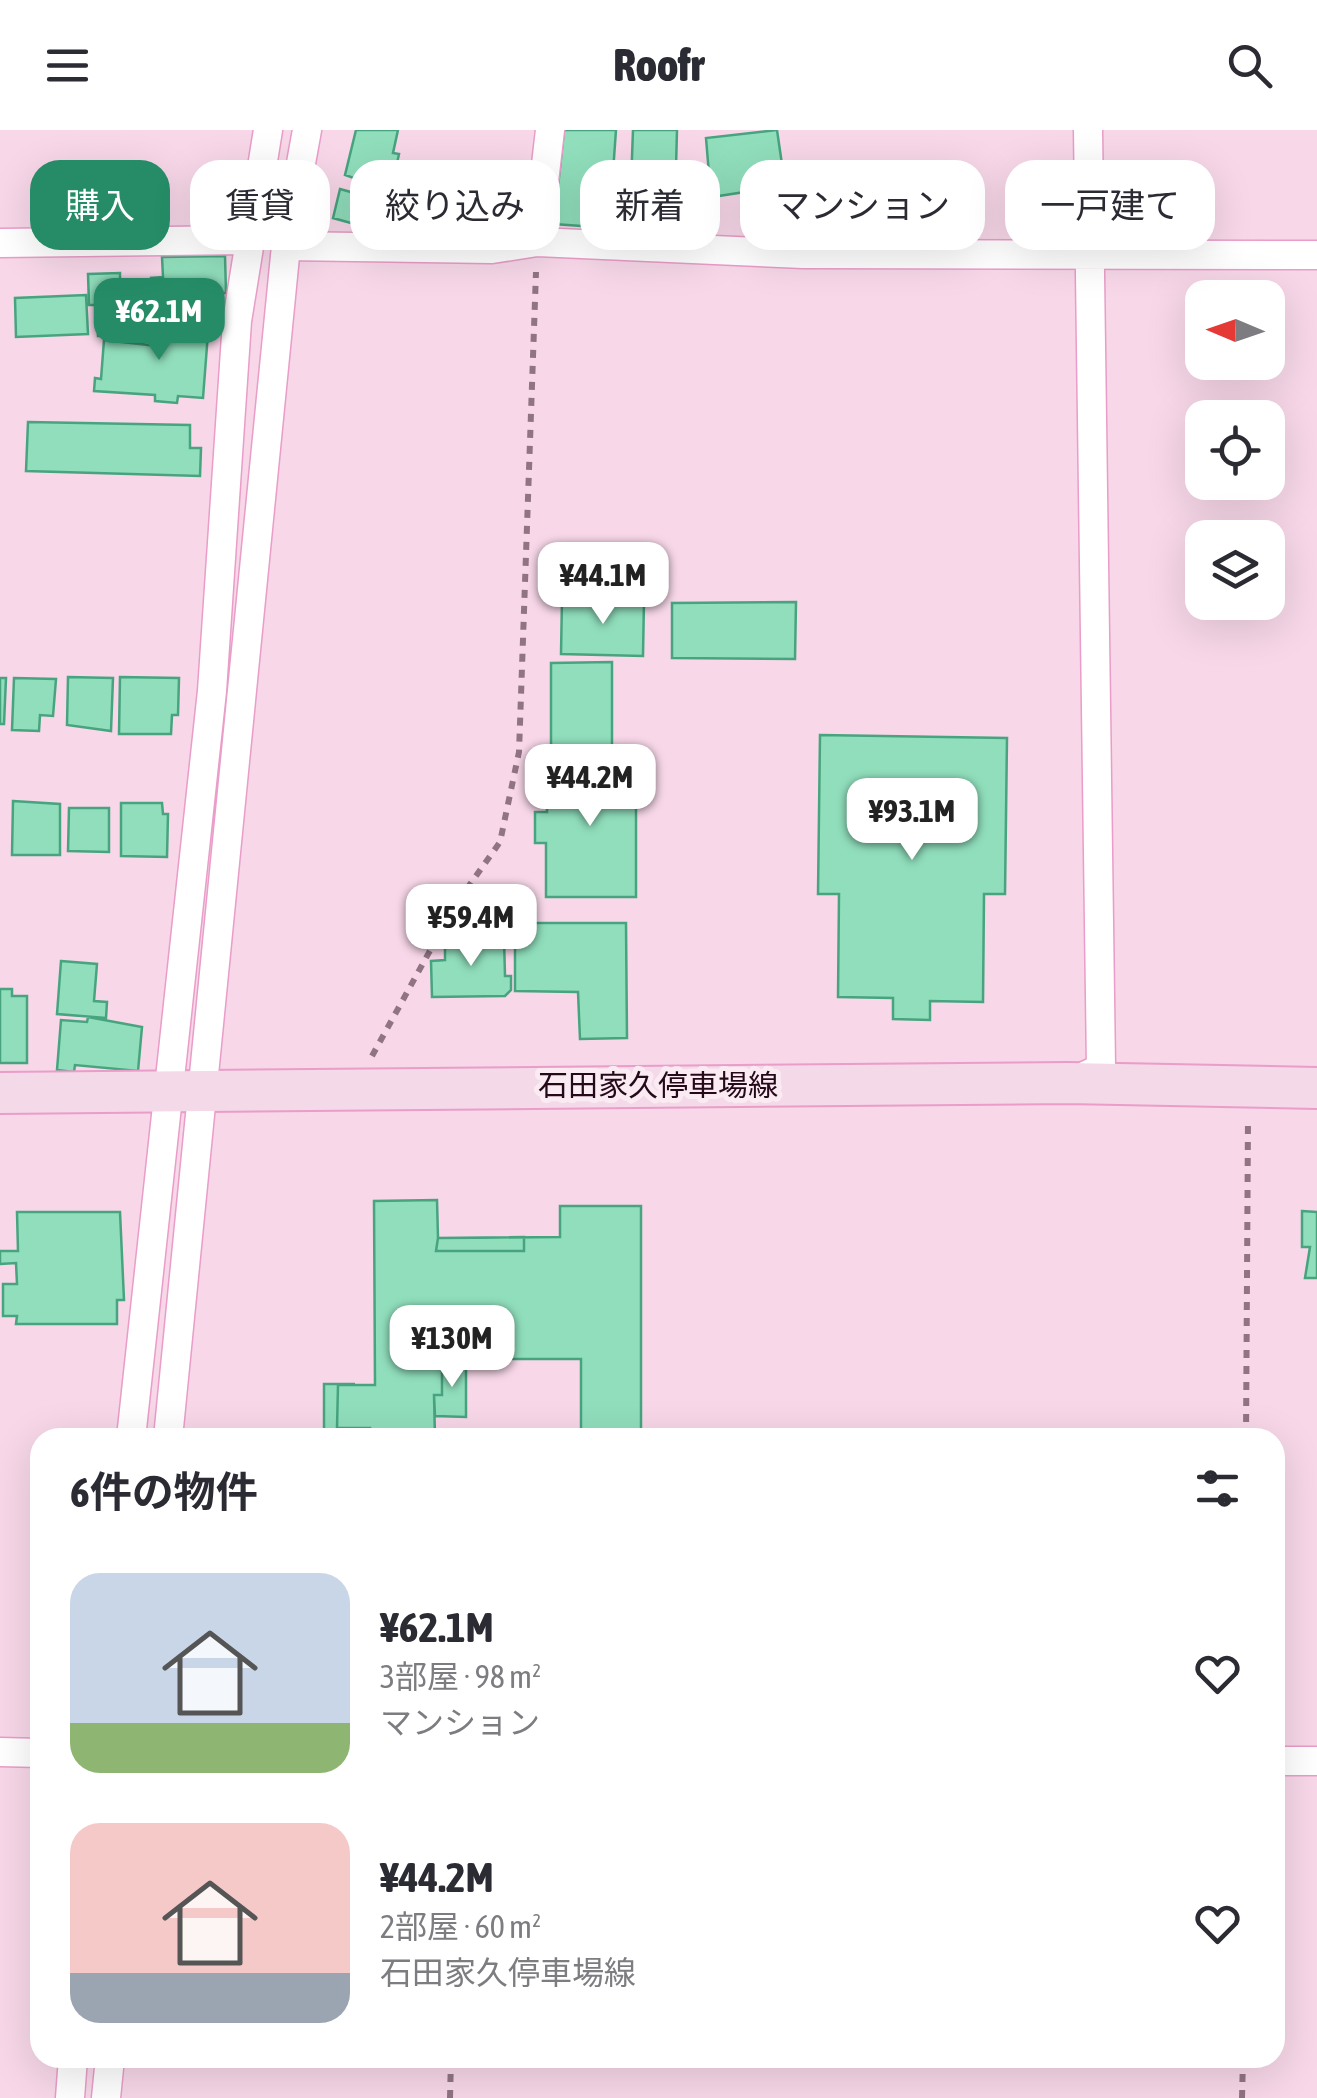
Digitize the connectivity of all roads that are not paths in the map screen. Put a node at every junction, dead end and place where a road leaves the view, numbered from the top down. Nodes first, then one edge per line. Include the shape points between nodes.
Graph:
1 (268, 130) edge
2 (308, 130) edge
3 (550, 130) edge
4 (1088, 130) edge
5 (263, 160) edge
6 (302, 160) edge
7 (547, 160) edge
8 (190, 240) edge
9 (0, 242) edge
10 (560, 243) edge
11 (247, 250) edge
12 (286, 250) edge
13 (1317, 255) edge
14 (1086, 258) junction
15 (1068, 1083) junction
16 (1317, 1088) edge
17 (184, 1092) junction
18 (0, 1093) edge
19 (133, 1428) edge
20 (168, 1428) edge
21 (0, 1752) edge
22 (30, 1753) edge
23 (1285, 1762) edge
24 (1317, 1762) edge
25 (72, 2068) edge
26 (109, 2068) edge
27 (70, 2098) edge
28 (106, 2098) edge

1 - 5 street
2 - 6 street
3 - 7 street
4 - 14 street
8 - 9 street
10 - 14 street
11 - 17 street
12 - 17 street
13 - 14 street
14 - 15 street via 1101,1068
15 - 16 main road, 石田家久停車場線
15 - 17 main road, 石田家久停車場線
17 - 18 main road, 石田家久停車場線
17 - 19 street
17 - 20 street
21 - 22 street
23 - 24 street
25 - 27 street
26 - 28 street

